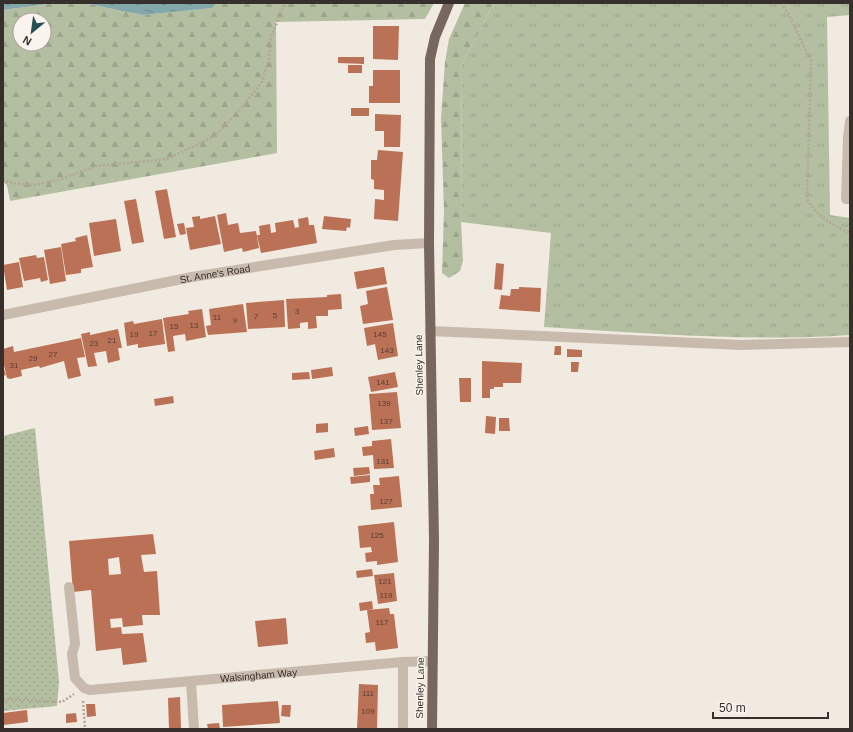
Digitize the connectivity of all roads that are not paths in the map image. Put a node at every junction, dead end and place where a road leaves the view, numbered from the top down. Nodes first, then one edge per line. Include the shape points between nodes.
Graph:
1 (449, 3) edge
2 (850, 121) edge
3 (849, 138) edge
4 (850, 199) edge
5 (428, 243) junction
6 (3, 315) edge
7 (430, 331) junction
8 (850, 342) edge
9 (69, 587) dead end
10 (433, 661) junction
11 (403, 662) junction
12 (191, 682) junction
13 (194, 729) edge
14 (403, 729) edge
15 (432, 729) edge

1 - 5 main road, Shenley Lane via 435,37 430,59
2 - 3 street
3 - 4 street via 846,199
5 - 6 street, St. Anne's Road via 394,245 192,277
5 - 7 main road, Shenley Lane
7 - 8 street via 741,345
7 - 10 main road, Shenley Lane via 434,541
9 - 12 street, Walsingham Way via 75,644 72,654 73,665 75,678 84,688 98,691
10 - 11 street, Walsingham Way
10 - 15 main road, Shenley Lane
11 - 12 street, Walsingham Way
11 - 14 street, Shenley Lane
12 - 13 street

